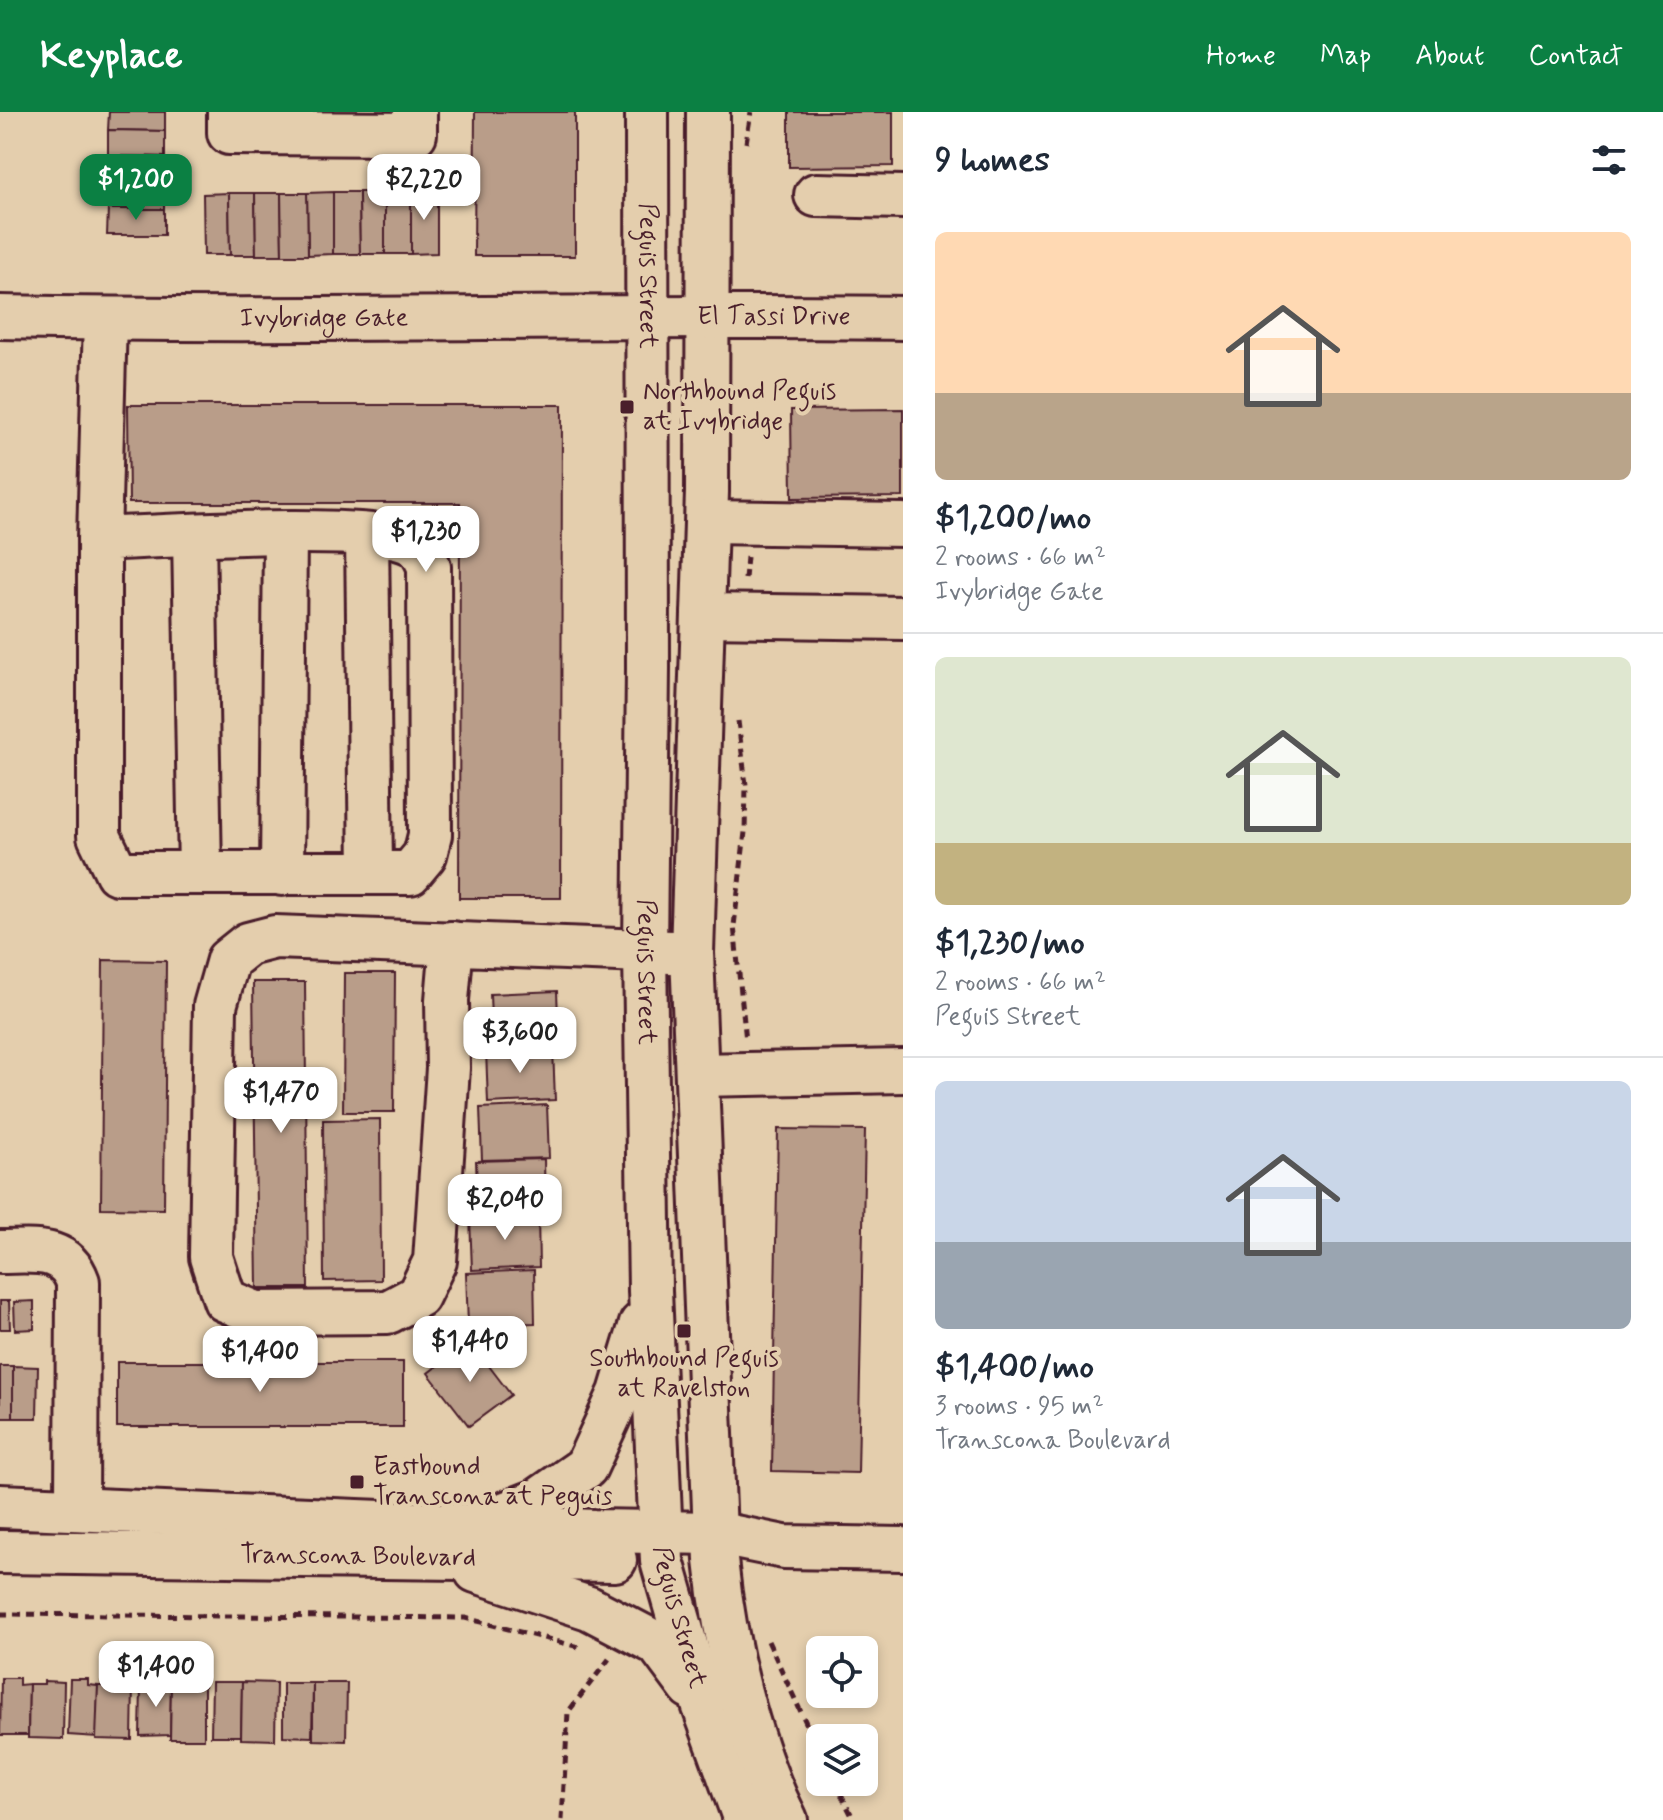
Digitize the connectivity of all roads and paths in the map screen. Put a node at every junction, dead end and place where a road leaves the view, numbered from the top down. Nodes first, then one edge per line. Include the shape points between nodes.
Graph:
1 (229, 112) edge
2 (415, 112) edge
3 (647, 112) edge
4 (708, 112) edge
5 (751, 112) edge
6 (746, 146) dead end
7 (816, 195) dead end
8 (903, 197) edge
9 (0, 317) edge
10 (707, 317) junction
11 (646, 318) junction
12 (903, 318) edge
13 (105, 319) junction
14 (726, 522) junction
15 (903, 525) edge
16 (285, 533) junction
17 (367, 535) junction
18 (194, 536) junction
19 (99, 539) junction
20 (723, 616) junction
21 (903, 618) edge
22 (737, 710) dead end
23 (371, 872) junction
24 (200, 873) junction
25 (282, 874) junction
26 (452, 943) junction
27 (645, 951) junction
28 (692, 953) junction
29 (903, 1071) edge
30 (697, 1075) junction
31 (745, 1075) junction
32 (0, 1252) edge
33 (650, 1291) junction
34 (0, 1506) edge
35 (77, 1508) junction
36 (472, 1526) junction
37 (661, 1547) junction
38 (715, 1547) junction
39 (903, 1549) edge
40 (0, 1552) edge
41 (433, 1557) junction
42 (0, 1614) edge
43 (762, 1629) dead end
44 (703, 1704) junction
45 (806, 1724) edge
46 (842, 1796) edge
47 (562, 1820) edge
48 (745, 1820) edge
49 (786, 1820) edge
50 (854, 1820) edge

1 - 2 street via 229,133 415,134
3 - 11 street, Peguis Street
4 - 10 street, Peguis Street
5 - 6 path
7 - 8 street
9 - 13 street, Ivybridge Gate
10 - 11 street, El Tassi Drive
10 - 12 street, El Tassi Drive
10 - 14 street, Peguis Street
11 - 13 street, Ivybridge Gate
11 - 27 street, Peguis Street
13 - 19 street
14 - 15 street
14 - 20 street, Peguis Street
14 - 20 path via 747,545
16 - 17 street
16 - 18 street
16 - 25 street
17 - 23 street
17 - 23 street via 417,546 429,566 430,835 425,855 410,873
18 - 19 street
18 - 24 street
19 - 24 street via 99,836 117,873
20 - 21 street
20 - 28 street, Peguis Street
22 - 31 path via 746,785 734,926
23 - 25 street
24 - 25 street
26 - 26 street via 275,937 248,944 228,960 215,1006 211,1257 225,1300 256,1313 388,1312 418,1296 435,1261
26 - 27 street
27 - 28 street
27 - 33 street, Peguis Street
28 - 30 street, Peguis Street
29 - 31 street
30 - 31 street
30 - 38 street, Peguis Street
32 - 35 street via 53,1254 74,1270 78,1282
33 - 36 street via 620,1393 586,1467 537,1501
33 - 37 street, Peguis Street
34 - 35 street, Transcona Boulevard
35 - 36 street, Transcona Boulevard
36 - 37 street, Transcona Boulevard
37 - 38 street, Transcona Boulevard
37 - 41 street, Transcona Boulevard
37 - 44 street, Peguis Street
38 - 39 street, Transcona Boulevard
38 - 49 street, Peguis Street via 721,1612 744,1703
40 - 41 street, Transcona Boulevard
41 - 44 street via 589,1608 658,1644
42 - 47 path via 465,1618 612,1655 568,1712
43 - 45 path
44 - 48 street, Peguis Street
46 - 50 path

